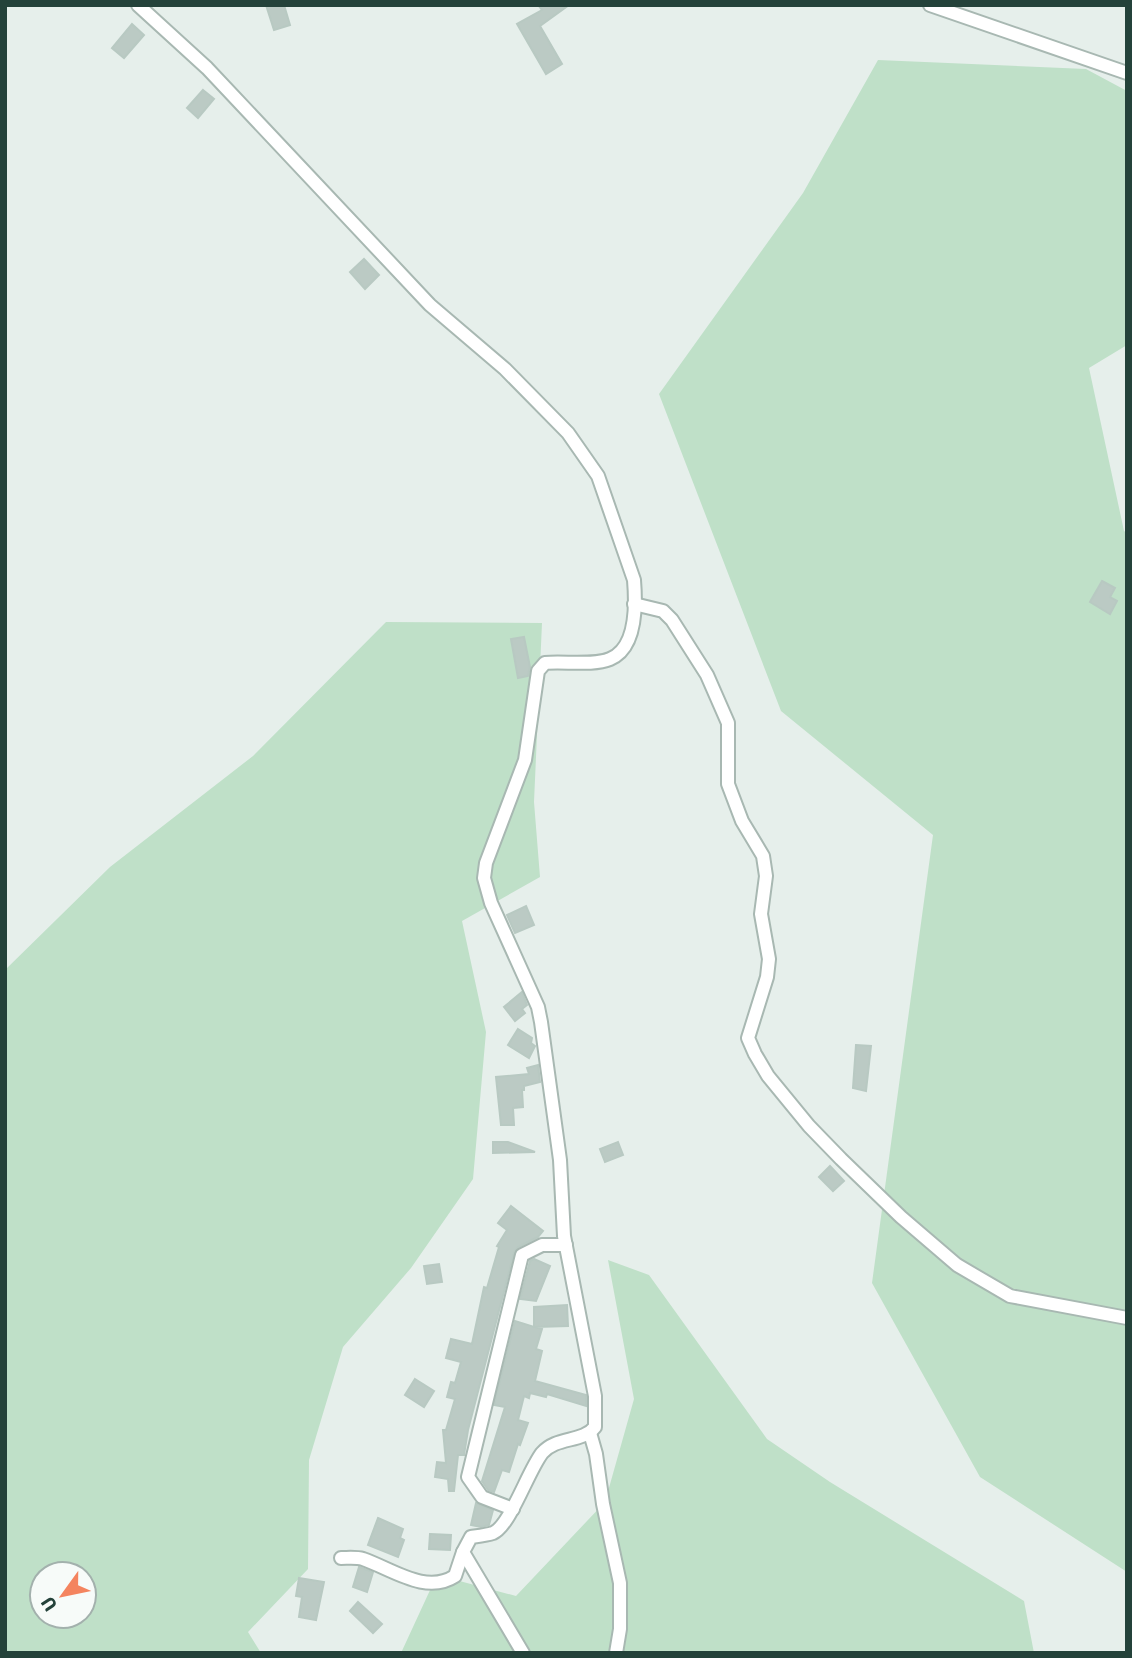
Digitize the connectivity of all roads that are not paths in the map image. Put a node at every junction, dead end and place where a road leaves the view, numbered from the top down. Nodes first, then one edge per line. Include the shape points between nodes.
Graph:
1 (138, 5) edge
2 (930, 5) edge
3 (955, 9) edge
4 (1127, 73) edge
5 (635, 604) junction
6 (566, 1245) junction
7 (1127, 1318) edge
8 (590, 1433) junction
9 (513, 1509) junction
10 (463, 1552) junction
11 (341, 1558) dead end
12 (523, 1653) edge
13 (617, 1653) edge

1 - 5 street via 207,68 430,305 505,369 568,433 607,496 634,580
2 - 3 street
3 - 4 street
5 - 6 street via 626,645 614,657 540,666 525,760 484,878 491,904 538,1007 560,1160
5 - 7 street via 663,611 672,620 707,676 728,723 728,784 742,821 763,856 766,876 761,914 769,958 767,977 748,1038 768,1076 809,1126 957,1265 1010,1296
6 - 8 street via 595,1396 596,1427
6 - 9 street via 542,1245 522,1255 468,1477 482,1497
8 - 9 street via 558,1442 543,1452
8 - 13 street via 620,1583
9 - 10 street via 495,1532 471,1537
10 - 11 street via 455,1576 436,1583 420,1582 360,1558
10 - 12 street

